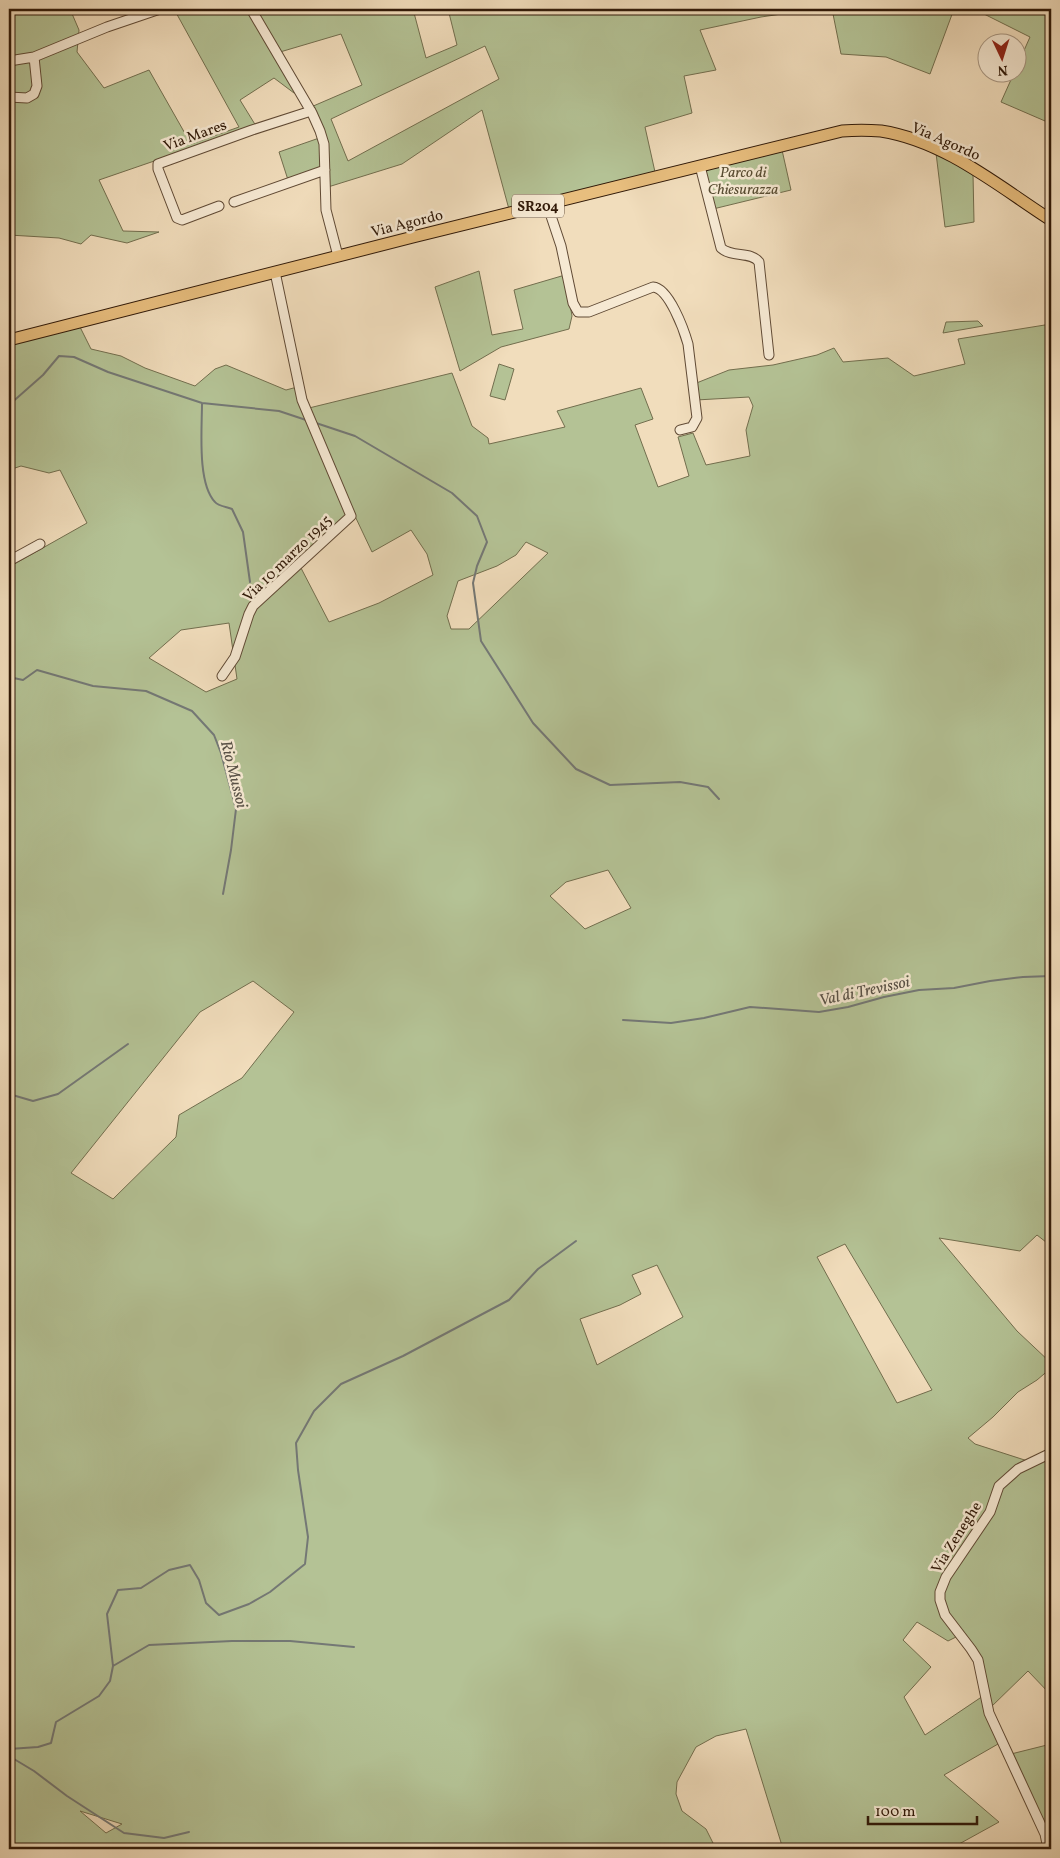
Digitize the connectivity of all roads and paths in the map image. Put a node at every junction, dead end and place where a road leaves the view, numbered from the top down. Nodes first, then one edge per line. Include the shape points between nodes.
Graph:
1 (160, 9) edge
2 (251, 9) edge
3 (34, 57) junction
4 (9, 61) edge
5 (9, 97) edge
6 (311, 111) junction
7 (700, 166) junction
8 (325, 170) junction
9 (234, 202) dead end
10 (547, 204) junction
11 (219, 206) dead end
12 (1051, 220) edge
13 (338, 256) junction
14 (275, 272) junction
15 (9, 340) edge
16 (769, 355) dead end
17 (680, 430) dead end
18 (40, 544) dead end
19 (9, 560) edge
20 (222, 676) dead end
21 (1051, 1453) edge
22 (1048, 1849) edge

1 - 3 street
2 - 6 street
3 - 4 street
3 - 5 street via 37,86 34,94 27,98
6 - 8 street via 324,144
6 - 11 street, Via Mares via 158,164 177,218 182,220
7 - 10 main road, Via Agordo / SR204
7 - 12 main road, Via Agordo / SR204 via 842,131 884,132 950,156 1009,190
7 - 16 street via 722,248 727,253 754,257 759,262
8 - 9 street
8 - 13 street via 326,210
10 - 13 main road, Via Agordo / SR204
10 - 17 street via 578,312 589,312 653,287 661,290 670,301 688,344 697,418 692,427
13 - 14 main road, Via Agordo / SR204
14 - 15 main road, Via Agordo / SR204
14 - 20 street, Via 10 marzo 1945 via 302,400 351,516 254,606 235,657
18 - 19 street
21 - 22 street, Via Zeneghe via 1018,1469 999,1486 990,1512 946,1577 940,1592 945,1615 978,1660 988,1712 1045,1834

